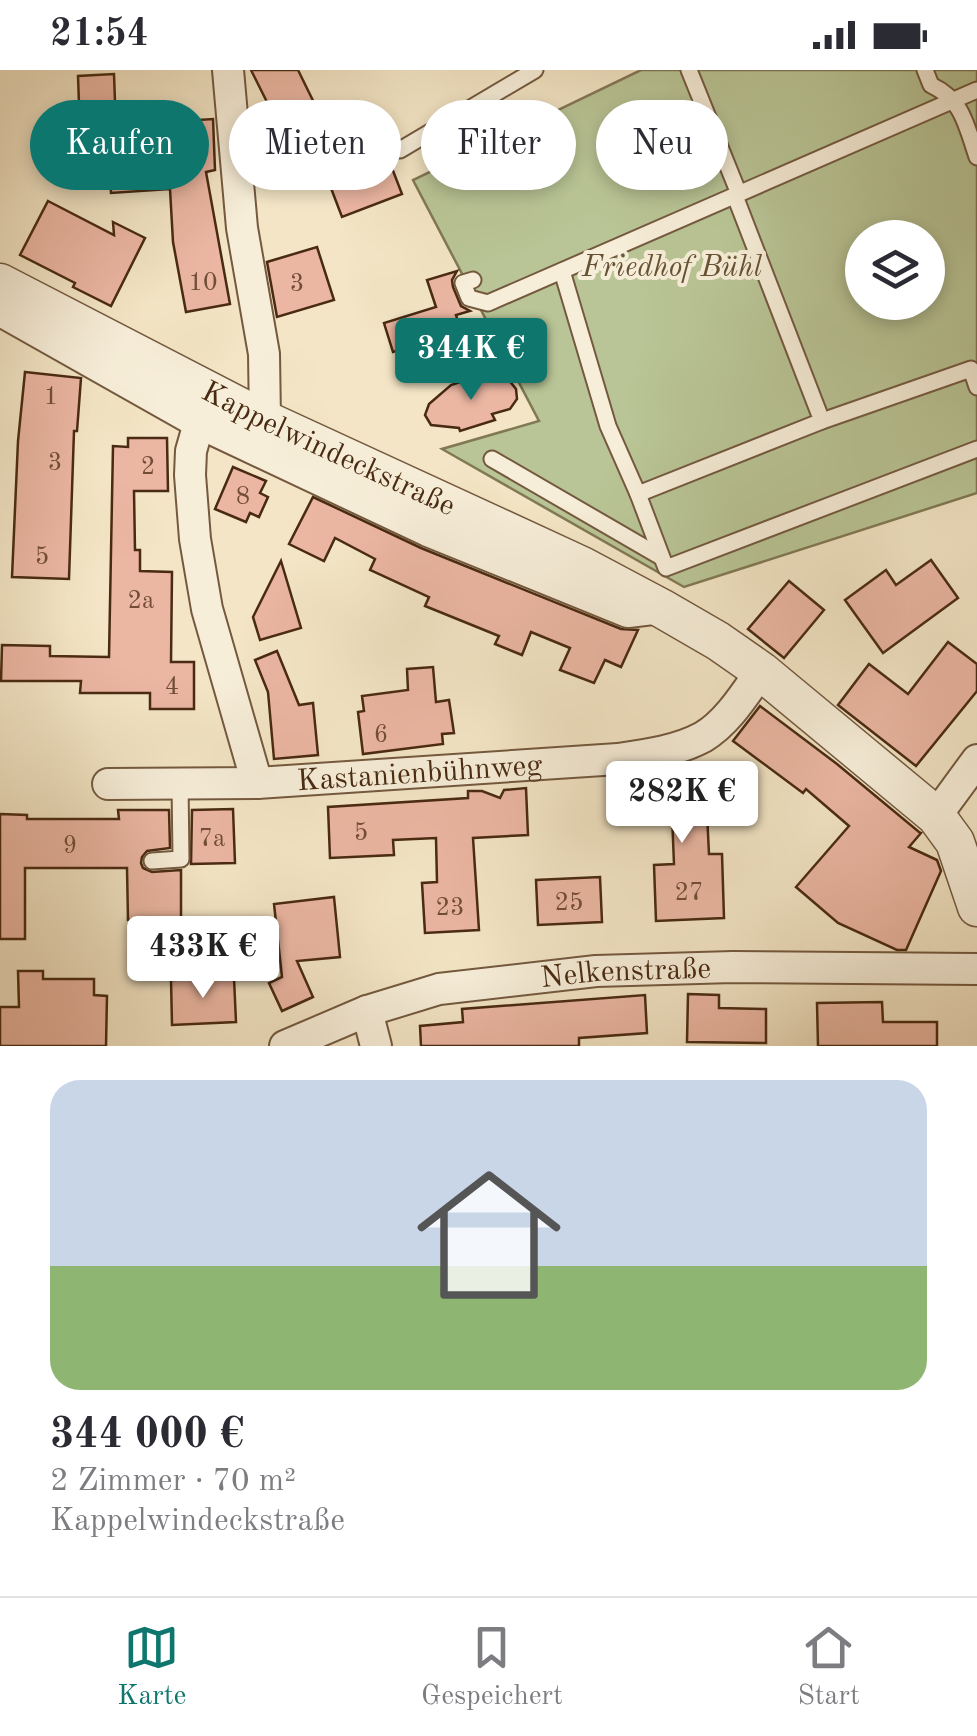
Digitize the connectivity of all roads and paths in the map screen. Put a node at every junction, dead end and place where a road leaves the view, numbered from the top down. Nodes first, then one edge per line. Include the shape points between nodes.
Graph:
1 (228, 70) edge
2 (534, 70) edge
3 (689, 70) edge
4 (925, 70) edge
5 (977, 90) edge
6 (954, 100) junction
7 (401, 149) edge
8 (977, 157) edge
9 (737, 195) junction
10 (562, 271) junction
11 (473, 280) dead end
12 (2, 304) edge
13 (974, 368) edge
14 (977, 387) edge
15 (265, 420) junction
16 (822, 421) junction
17 (199, 423) junction
18 (977, 449) edge
19 (492, 460) dead end
20 (638, 494) junction
21 (661, 557) junction
22 (661, 608) junction
23 (761, 672) junction
24 (977, 760) edge
25 (180, 783) junction
26 (108, 784) dead end
27 (257, 784) junction
28 (936, 816) junction
29 (152, 860) dead end
30 (977, 907) edge
31 (977, 969) edge
32 (367, 1012) junction
33 (285, 1046) edge
34 (376, 1046) edge

1 - 15 street via 242,228 264,354
2 - 7 lane
3 - 9 lane
4 - 6 lane via 931,85
5 - 6 lane
6 - 8 lane
6 - 9 lane
9 - 10 lane
9 - 16 lane
10 - 11 lane via 488,304 469,298 463,283
10 - 20 lane via 608,426
12 - 15 street, Kappelwindeckstraße
12 - 17 street, Kappelwindeckstraße
13 - 14 lane
13 - 16 lane
15 - 22 street, Kappelwindeckstraße
16 - 20 lane
17 - 22 street, Kappelwindeckstraße via 428,532 610,605 628,612
17 - 27 street via 190,474 195,539 207,608
18 - 21 lane via 666,568
19 - 21 lane
20 - 21 lane
22 - 23 street, Kappelwindeckstraße
23 - 27 street, Kastanienbühnweg via 705,736 663,752
23 - 28 street, Kappelwindeckstraße
24 - 28 street
25 - 26 street, Kastanienbühnweg
25 - 27 street, Kastanienbühnweg
25 - 29 lane via 181,859
28 - 30 street, Kappelwindeckstraße via 955,842
31 - 32 street, Nelkenstraße via 596,971 439,990
32 - 33 street, Nelkenstraße
32 - 34 street

